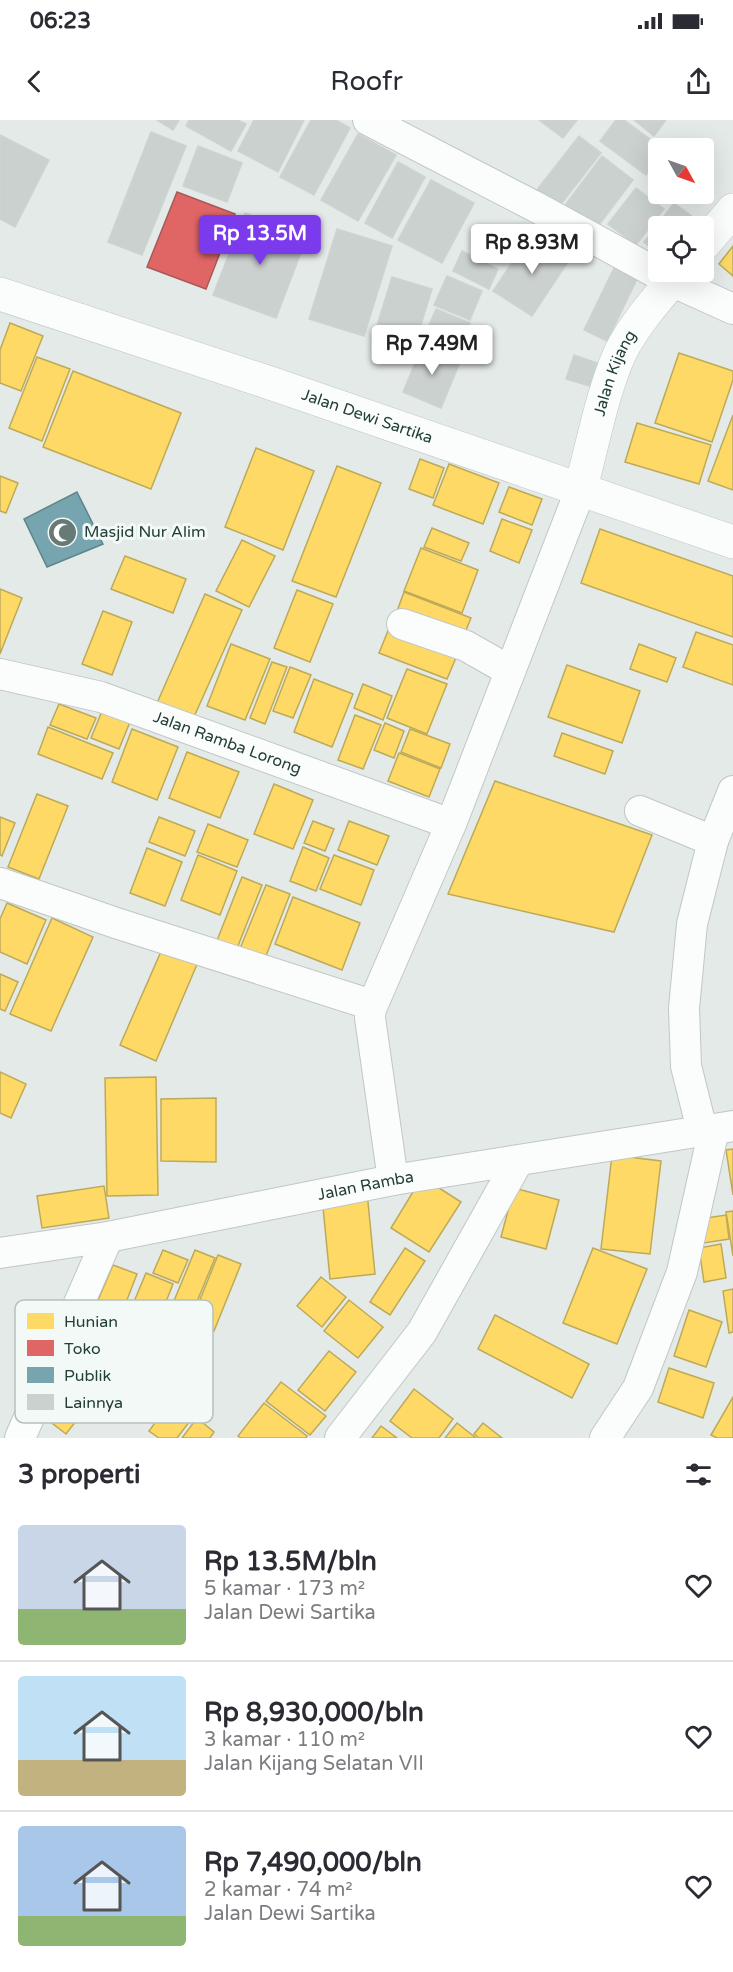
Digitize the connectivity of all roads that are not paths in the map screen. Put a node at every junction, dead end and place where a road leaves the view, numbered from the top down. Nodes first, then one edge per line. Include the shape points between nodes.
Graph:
1 (368, 120) edge
2 (733, 210) edge
3 (714, 232) edge
4 (648, 262) edge
5 (671, 282) edge
6 (686, 282) edge
7 (0, 294) edge
8 (733, 309) edge
9 (580, 491) junction
10 (733, 542) edge
11 (402, 624) dead end
12 (510, 671) junction
13 (0, 674) edge
14 (733, 791) edge
15 (640, 812) dead end
16 (451, 824) junction
17 (713, 841) junction
18 (0, 883) edge
19 (372, 1005) junction
20 (716, 1128) edge
21 (518, 1161) junction
22 (393, 1180) junction
23 (108, 1237) junction
24 (0, 1253) edge
25 (80, 1300) edge
26 (27, 1423) edge
27 (20, 1438) edge
28 (340, 1438) edge
29 (605, 1438) edge

1 - 4 street
2 - 3 main road
5 - 9 main road, Jalan Kijang via 629,338 617,361
6 - 8 street
7 - 9 main road, Jalan Dewi Sartika
9 - 10 main road, Jalan Dewi Sartika
9 - 12 street
11 - 12 street via 466,646
12 - 16 street
13 - 16 street, Jalan Ramba Lorong via 101,697
14 - 17 street
15 - 17 street
16 - 19 street
17 - 20 street via 692,924 684,1008 686,1066
18 - 19 street
19 - 22 street via 370,1018
20 - 21 street, Jalan Ramba
20 - 29 street via 679,1280 638,1388
21 - 22 street, Jalan Ramba
21 - 28 street via 422,1332
22 - 23 street, Jalan Ramba
23 - 24 street, Jalan Ramba
23 - 25 street
26 - 27 street

